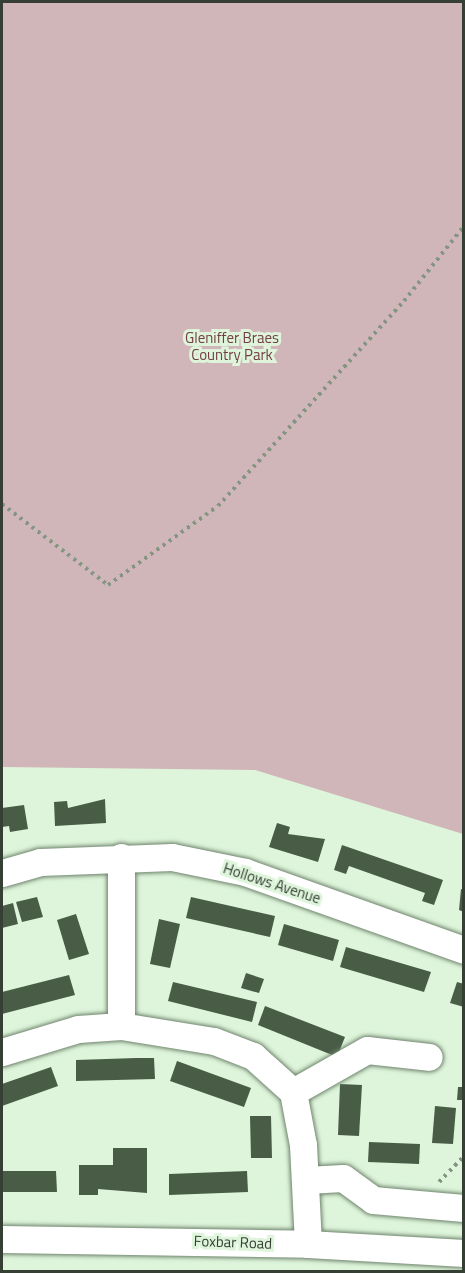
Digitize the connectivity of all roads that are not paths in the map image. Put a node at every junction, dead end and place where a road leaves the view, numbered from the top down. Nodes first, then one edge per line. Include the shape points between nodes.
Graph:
1 (121, 857) junction
2 (2, 873) edge
3 (464, 950) edge
4 (121, 1026) junction
5 (2, 1052) edge
6 (429, 1057) dead end
7 (293, 1092) junction
8 (306, 1180) junction
9 (464, 1208) edge
10 (2, 1239) edge
11 (308, 1244) junction
12 (464, 1253) edge

1 - 2 street, Hollows Avenue via 40,862
1 - 3 street, Hollows Avenue via 172,857 245,872
1 - 4 street
4 - 5 street via 78,1029
4 - 7 street via 214,1041 253,1056
6 - 7 street via 367,1050
7 - 8 street
8 - 9 street via 343,1178 373,1200
8 - 11 street
10 - 11 street, Foxbar Road
11 - 12 street, Foxbar Road

